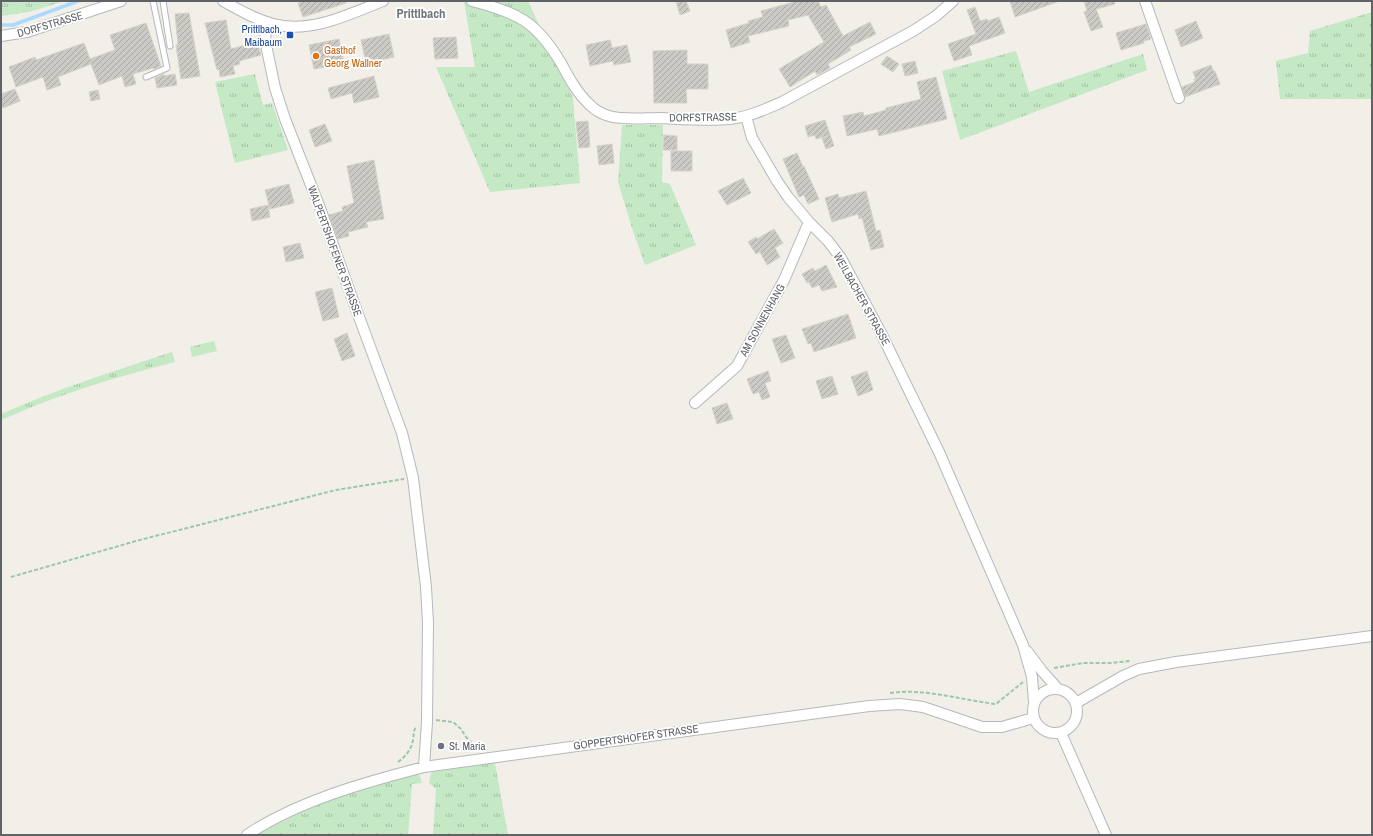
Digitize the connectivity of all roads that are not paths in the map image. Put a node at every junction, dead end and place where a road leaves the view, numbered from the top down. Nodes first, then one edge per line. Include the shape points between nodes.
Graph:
1 (121, 1) edge
2 (153, 1) edge
3 (163, 1) edge
4 (223, 1) edge
5 (383, 1) edge
6 (472, 1) edge
7 (953, 1) edge
8 (1145, 1) edge
9 (267, 22) junction
10 (1, 36) edge
11 (170, 46) dead end
12 (146, 76) dead end
13 (1179, 98) dead end
14 (746, 116) junction
15 (809, 222) junction
16 (695, 403) dead end
17 (1372, 636) edge
18 (1023, 645) junction
19 (1058, 689) junction
20 (1034, 702) junction
21 (1076, 703) junction
22 (1033, 718) junction
23 (1061, 733) junction
24 (424, 767) junction
25 (1105, 833) edge
26 (247, 835) edge

1 - 10 street, DORFSTRASSE via 28,32
2 - 12 lane via 167,68
3 - 11 lane
4 - 9 street
5 - 9 street via 316,24 293,26
6 - 14 street, DORFSTRASSE via 501,8 532,25 551,46 574,86 599,112 609,116 633,118 731,119
7 - 14 street, DORFSTRASSE via 913,31 782,102
8 - 13 street
9 - 24 street, WALPERTSHOFENER STRASSE via 265,40 284,119 320,208 402,433 413,478 428,623
14 - 15 street, WEILBACHER STRASSE via 752,138 777,181
15 - 16 street, AM SONNENHANG via 784,280 737,366
15 - 18 street, WEILBACHER STRASSE via 841,258 881,333 939,452
17 - 21 street via 1139,669
18 - 19 street
18 - 20 street via 1032,677
19 - 20 street via 1046,690
19 - 21 street via 1072,696
20 - 22 street
21 - 23 street via 1078,710 1073,724
22 - 23 street via 1042,730
22 - 24 street, GOPPERTSHOFER STRASSE via 1002,726 982,727 923,707 900,704 869,706
23 - 25 street
24 - 26 street, GOPPERTSHOFER STRASSE via 356,785 327,796

